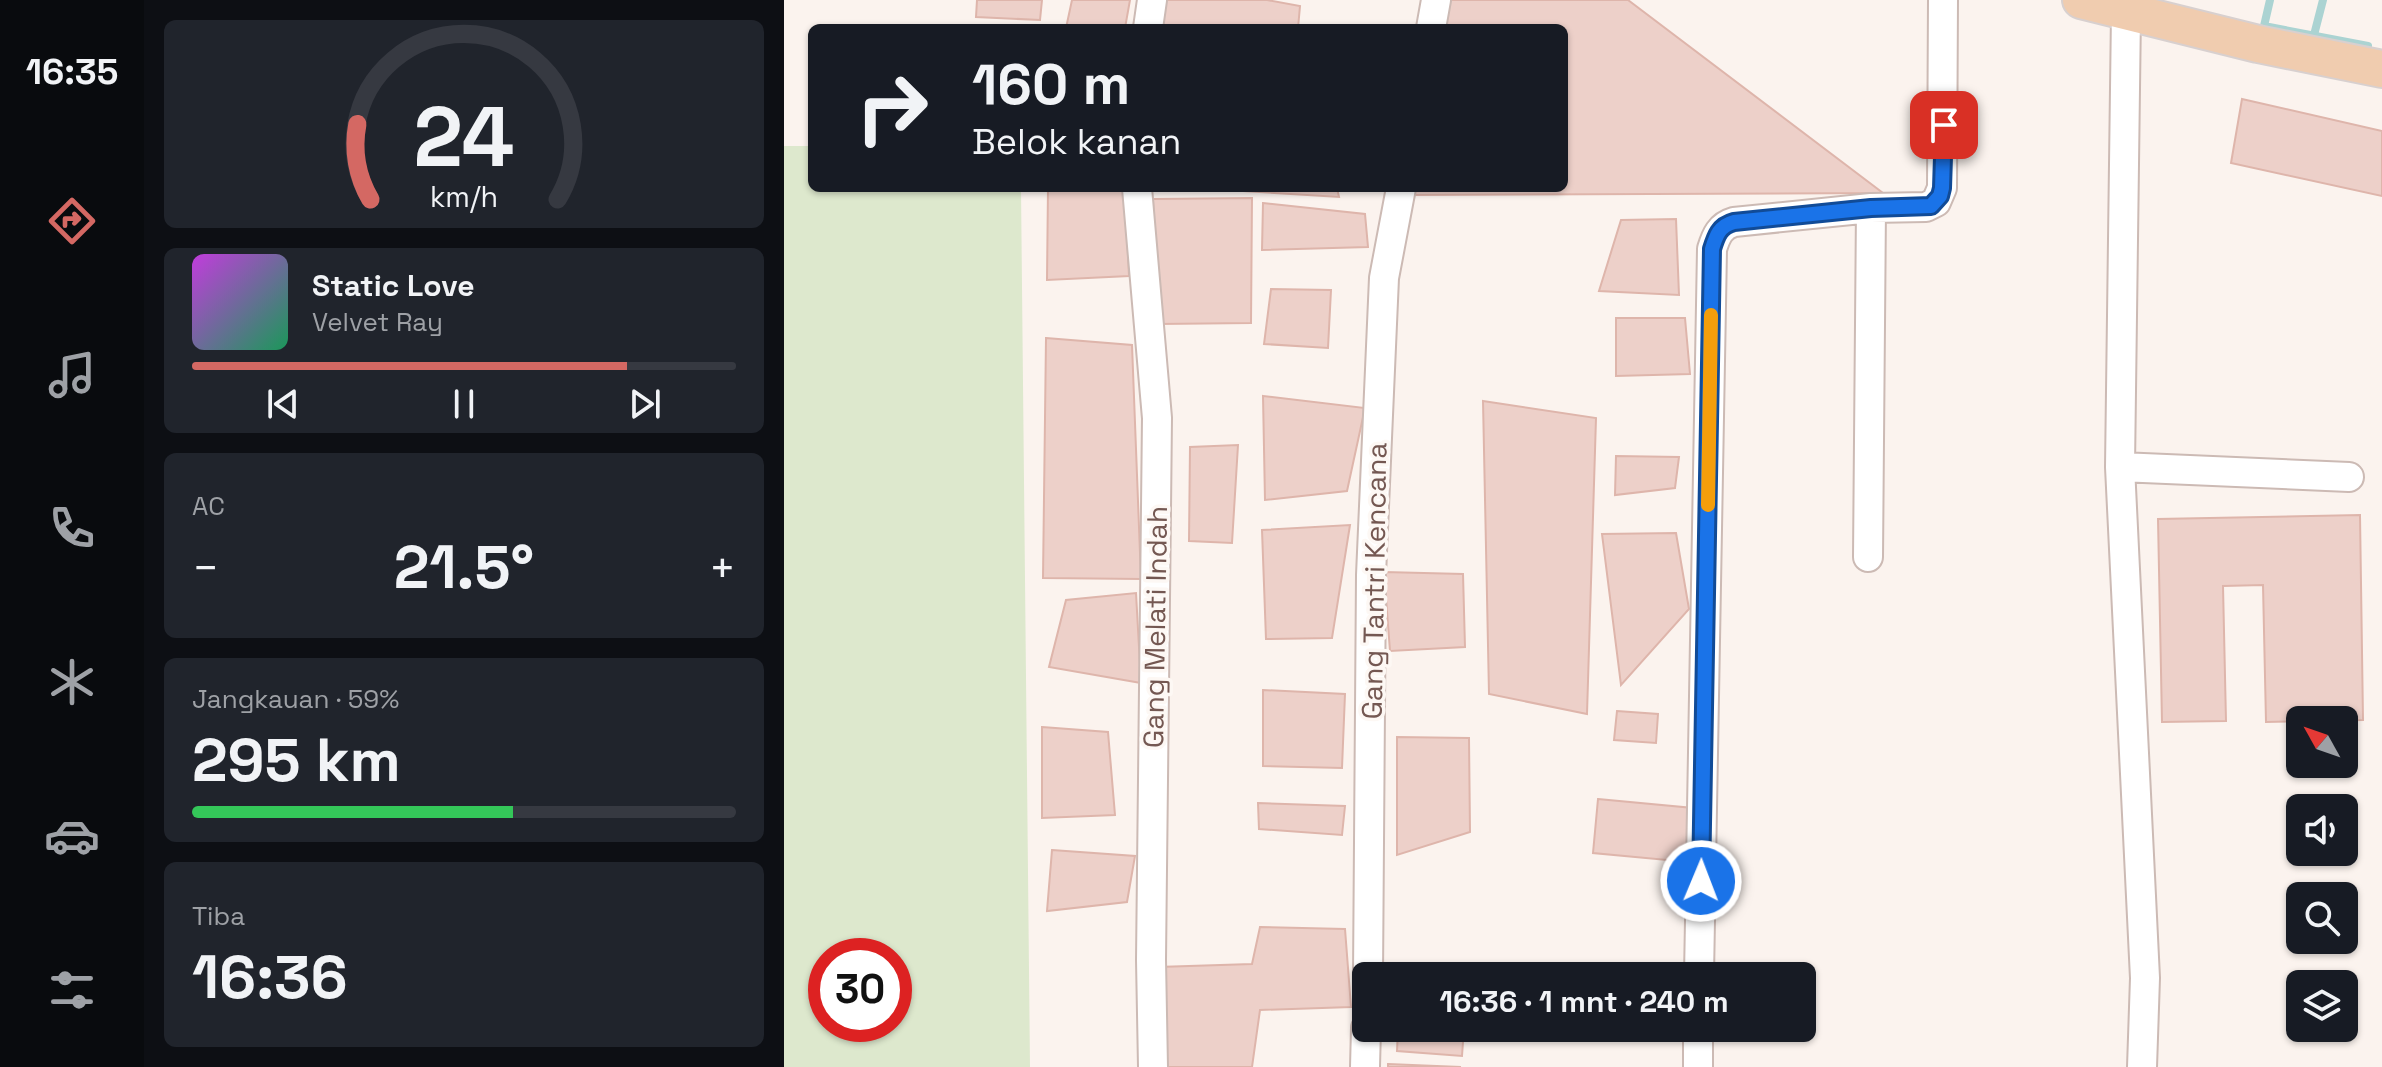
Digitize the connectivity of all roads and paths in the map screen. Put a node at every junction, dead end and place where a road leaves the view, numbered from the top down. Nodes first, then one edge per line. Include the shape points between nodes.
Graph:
1 (1152, 0) edge
2 (1436, 0) edge
3 (1943, 0) edge
4 (2081, 0) edge
5 (2126, 13) junction
6 (1149, 24) edge
7 (1432, 24) edge
8 (2382, 69) edge
9 (1137, 192) edge
10 (1400, 192) edge
11 (1871, 208) junction
12 (2120, 467) junction
13 (2349, 477) dead end
14 (1868, 557) dead end
15 (1368, 962) edge
16 (1699, 962) edge
17 (1366, 1042) edge
18 (1698, 1042) edge
19 (1153, 1067) edge
20 (1365, 1067) edge
21 (1698, 1067) edge
22 (2142, 1067) edge

1 - 6 street
2 - 7 street
3 - 11 street via 1940,196 1926,207
4 - 5 main road
5 - 8 main road
5 - 12 street
9 - 19 street, Gang Melati Indah via 1157,418
10 - 15 street, Gang Tantri Kencana via 1384,278 1372,559
11 - 14 street
11 - 16 street via 1728,224 1718,232 1712,249
12 - 13 street
12 - 22 street via 2145,978
17 - 20 street
18 - 21 street

